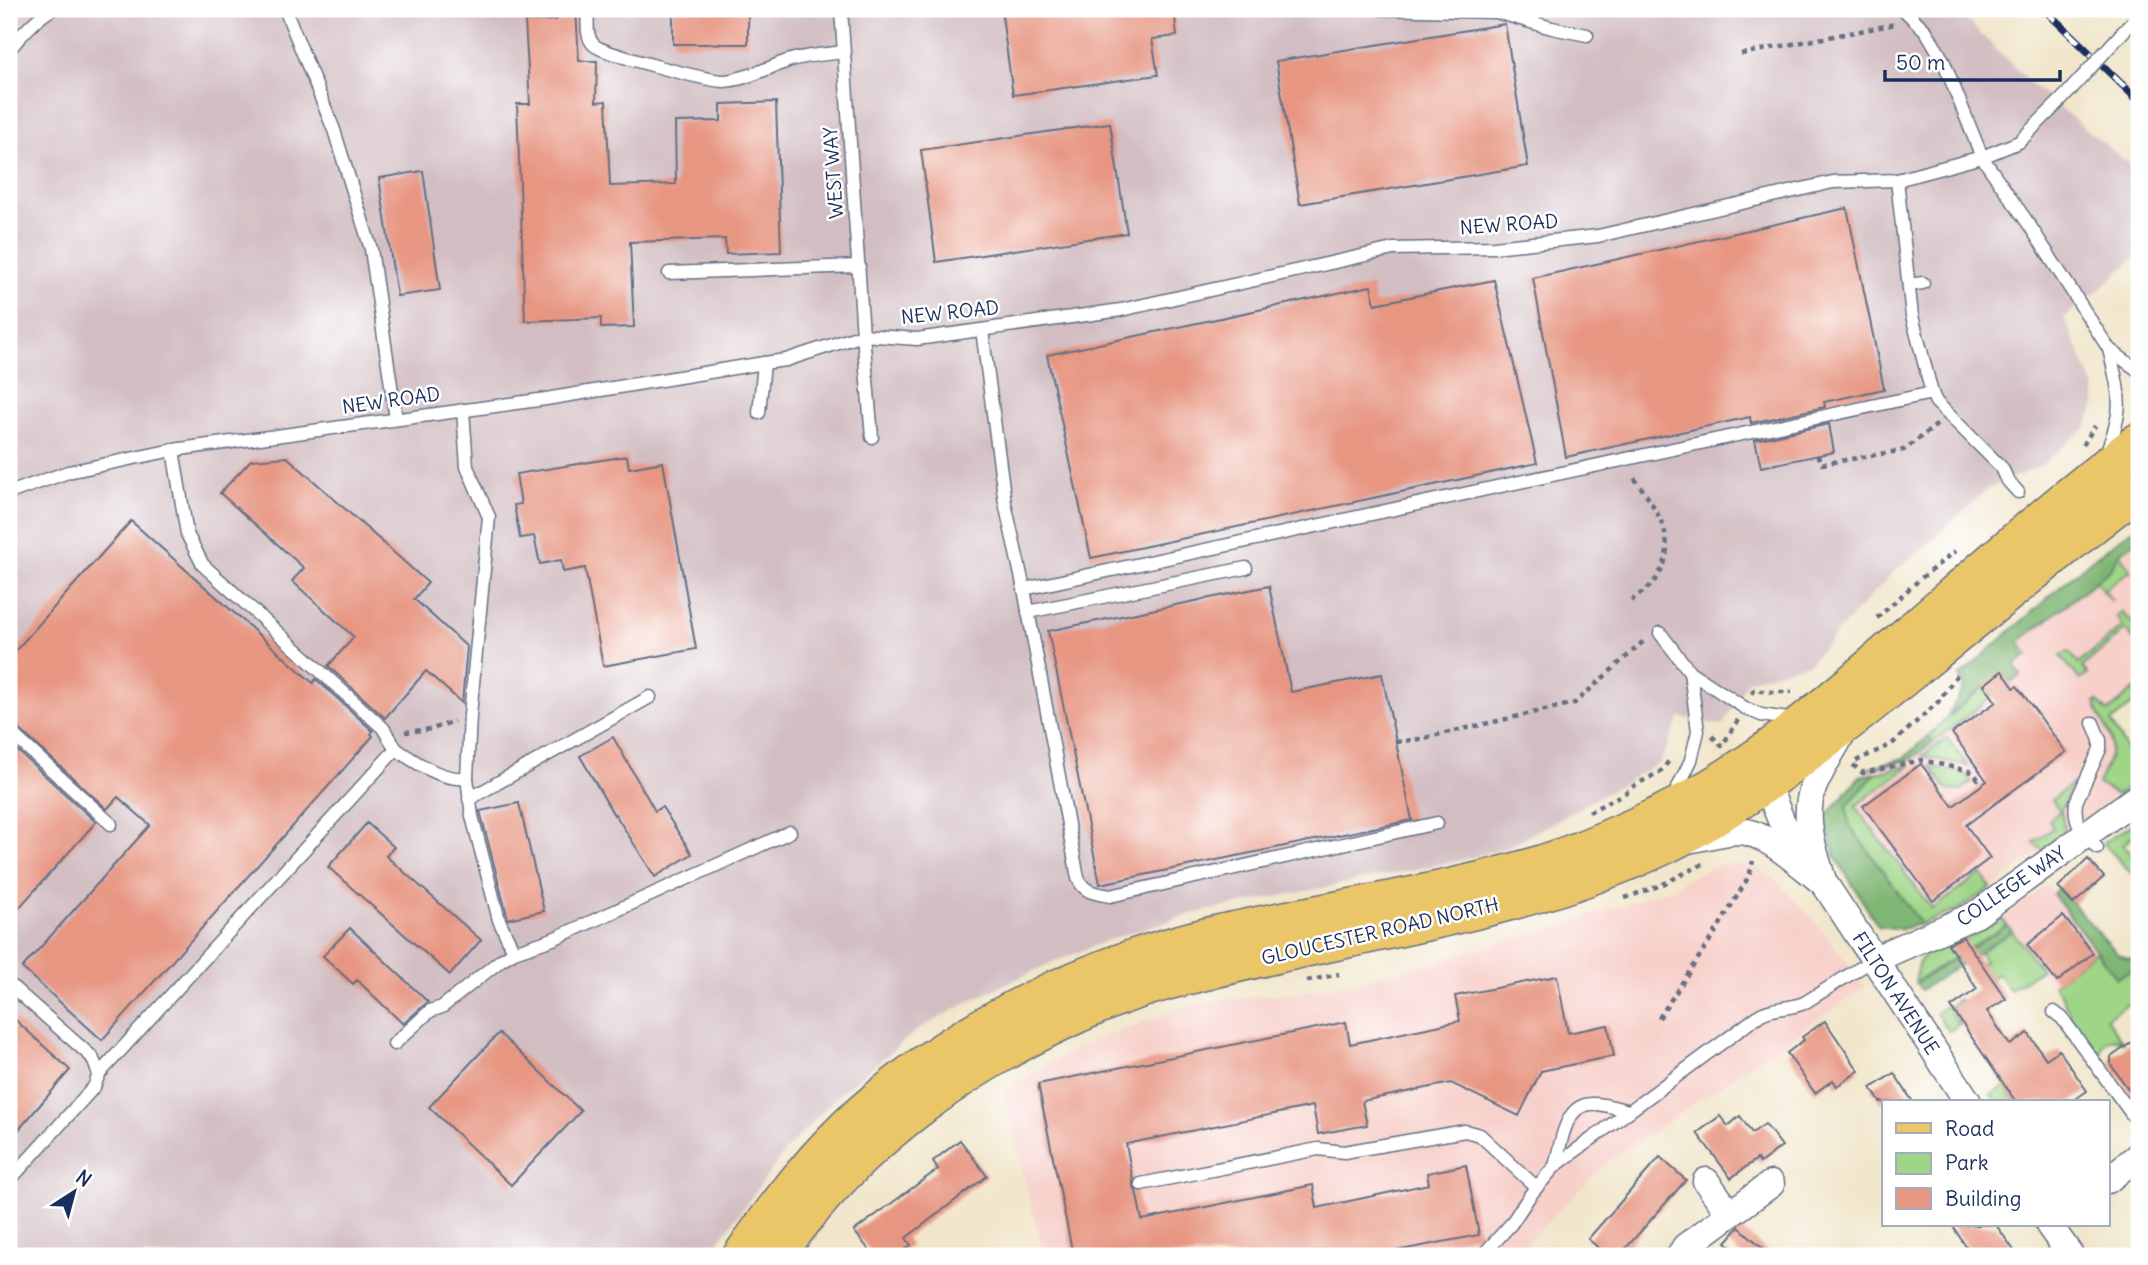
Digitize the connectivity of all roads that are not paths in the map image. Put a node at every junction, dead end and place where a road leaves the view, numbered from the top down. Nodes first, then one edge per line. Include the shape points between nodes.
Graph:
1 (52, 9) edge
2 (285, 9) edge
3 (588, 9) edge
4 (841, 9) edge
5 (1382, 9) edge
6 (1903, 9) edge
7 (2136, 19) edge
8 (1587, 35) dead end
9 (9, 50) edge
10 (845, 52) junction
11 (1982, 157) junction
12 (1897, 180) junction
13 (859, 265) junction
14 (669, 273) dead end
15 (1923, 283) dead end
16 (1909, 285) junction
17 (982, 330) junction
18 (863, 335) junction
19 (2109, 349) junction
20 (764, 363) junction
21 (2139, 371) edge
22 (1932, 393) junction
23 (463, 410) junction
24 (759, 413) dead end
25 (397, 419) junction
26 (872, 437) dead end
27 (2139, 442) edge
28 (173, 450) junction
29 (2097, 474) junction
30 (2139, 489) edge
31 (2018, 492) dead end
32 (9, 494) edge
33 (1246, 568) dead end
34 (1024, 589) junction
35 (1028, 612) junction
36 (1660, 633) dead end
37 (1690, 672) junction
38 (650, 697) dead end
39 (1850, 720) junction
40 (1805, 722) junction
41 (2093, 723) dead end
42 (9, 732) edge
43 (396, 749) junction
44 (1760, 771) junction
45 (467, 778) junction
46 (2139, 796) edge
47 (469, 799) junction
48 (1437, 823) dead end
49 (111, 824) dead end
50 (1665, 829) junction
51 (790, 832) dead end
52 (2091, 841) junction
53 (1817, 878) junction
54 (514, 952) junction
55 (1873, 960) junction
56 (9, 984) edge
57 (2054, 1012) dead end
58 (394, 1044) dead end
59 (99, 1074) junction
60 (1967, 1100) edge
61 (1629, 1111) junction
62 (2139, 1124) edge
63 (2139, 1156) edge
64 (1555, 1166) junction
65 (2110, 1178) edge
66 (9, 1181) edge
67 (1706, 1181) dead end
68 (1140, 1184) dead end
69 (1771, 1184) dead end
70 (1536, 1187) junction
71 (1730, 1214) junction
72 (2051, 1226) edge
73 (742, 1256) edge
74 (776, 1256) edge
75 (1482, 1256) edge
76 (1680, 1256) edge
77 (2071, 1256) edge

1 - 9 lane
2 - 25 lane via 334,130 371,249
3 - 10 lane via 589,37 605,52 723,81 795,59
4 - 10 lane, WEST WAY
5 - 8 lane via 1496,12
6 - 11 lane via 1926,32 1943,60
7 - 11 lane, NEW ROAD, bridge via 2019,142
10 - 13 lane, WEST WAY
11 - 12 lane, NEW ROAD
11 - 19 lane
12 - 16 lane
12 - 17 lane, NEW ROAD via 1833,182 1598,236 1494,247 1393,249 1121,310
13 - 14 lane
13 - 18 lane, WEST WAY
15 - 16 lane
16 - 22 lane via 1912,316
17 - 18 lane, NEW ROAD via 917,339
17 - 34 lane via 1005,503
18 - 20 lane, NEW ROAD
18 - 26 lane, WEST WAY
19 - 21 lane
19 - 29 lane via 2119,411
20 - 23 lane, NEW ROAD
20 - 24 lane
22 - 31 lane via 2002,468
22 - 34 lane
23 - 25 lane, NEW ROAD
23 - 45 lane via 467,467 489,517
25 - 28 lane, NEW ROAD
27 - 29 main road
28 - 32 lane, NEW ROAD via 68,472
28 - 43 lane via 187,534 203,565 383,728
29 - 40 main road
30 - 39 main road, GLOUCESTER ROAD NORTH
33 - 35 lane
34 - 35 lane
35 - 48 lane via 1078,878 1091,893 1110,896
36 - 37 lane
37 - 40 lane via 1761,715
37 - 50 lane via 1698,731
38 - 47 lane
39 - 44 main road, GLOUCESTER ROAD NORTH
39 - 53 street, FILTON AVENUE via 1814,787 1808,811
40 - 44 main road
41 - 52 lane via 2100,749 2075,811 2077,823
42 - 49 lane
43 - 45 lane via 436,772
43 - 59 lane
44 - 50 main road, GLOUCESTER ROAD NORTH via 1706,790
44 - 53 street, FILTON AVENUE via 1781,820
45 - 47 lane
46 - 52 street, COLLEGE WAY
47 - 54 lane via 499,920
50 - 53 street, FILTON AVENUE via 1748,832 1771,843
50 - 73 main road, GLOUCESTER ROAD NORTH via 1602,842 1533,867 1452,888 1182,944 1049,994 964,1039 864,1111 793,1186
50 - 74 main road, GLOUCESTER ROAD NORTH via 1578,881 1504,904 1210,970 1086,1011 996,1057 909,1115 837,1181
51 - 54 lane via 553,939
52 - 55 street, COLLEGE WAY via 2035,864 1977,914
53 - 55 street, FILTON AVENUE
54 - 58 lane via 442,1007 430,1011
55 - 60 street, FILTON AVENUE
55 - 61 lane via 1804,1003 1761,1014
56 - 59 lane via 92,1057
57 - 62 lane
59 - 66 lane via 94,1087
61 - 64 lane
61 - 64 lane via 1583,1105 1567,1124
63 - 65 street
64 - 70 lane
67 - 71 street
68 - 70 lane via 1318,1149 1344,1152 1465,1130 1480,1135
69 - 71 street
70 - 75 lane
71 - 76 street via 1685,1247
72 - 77 street

